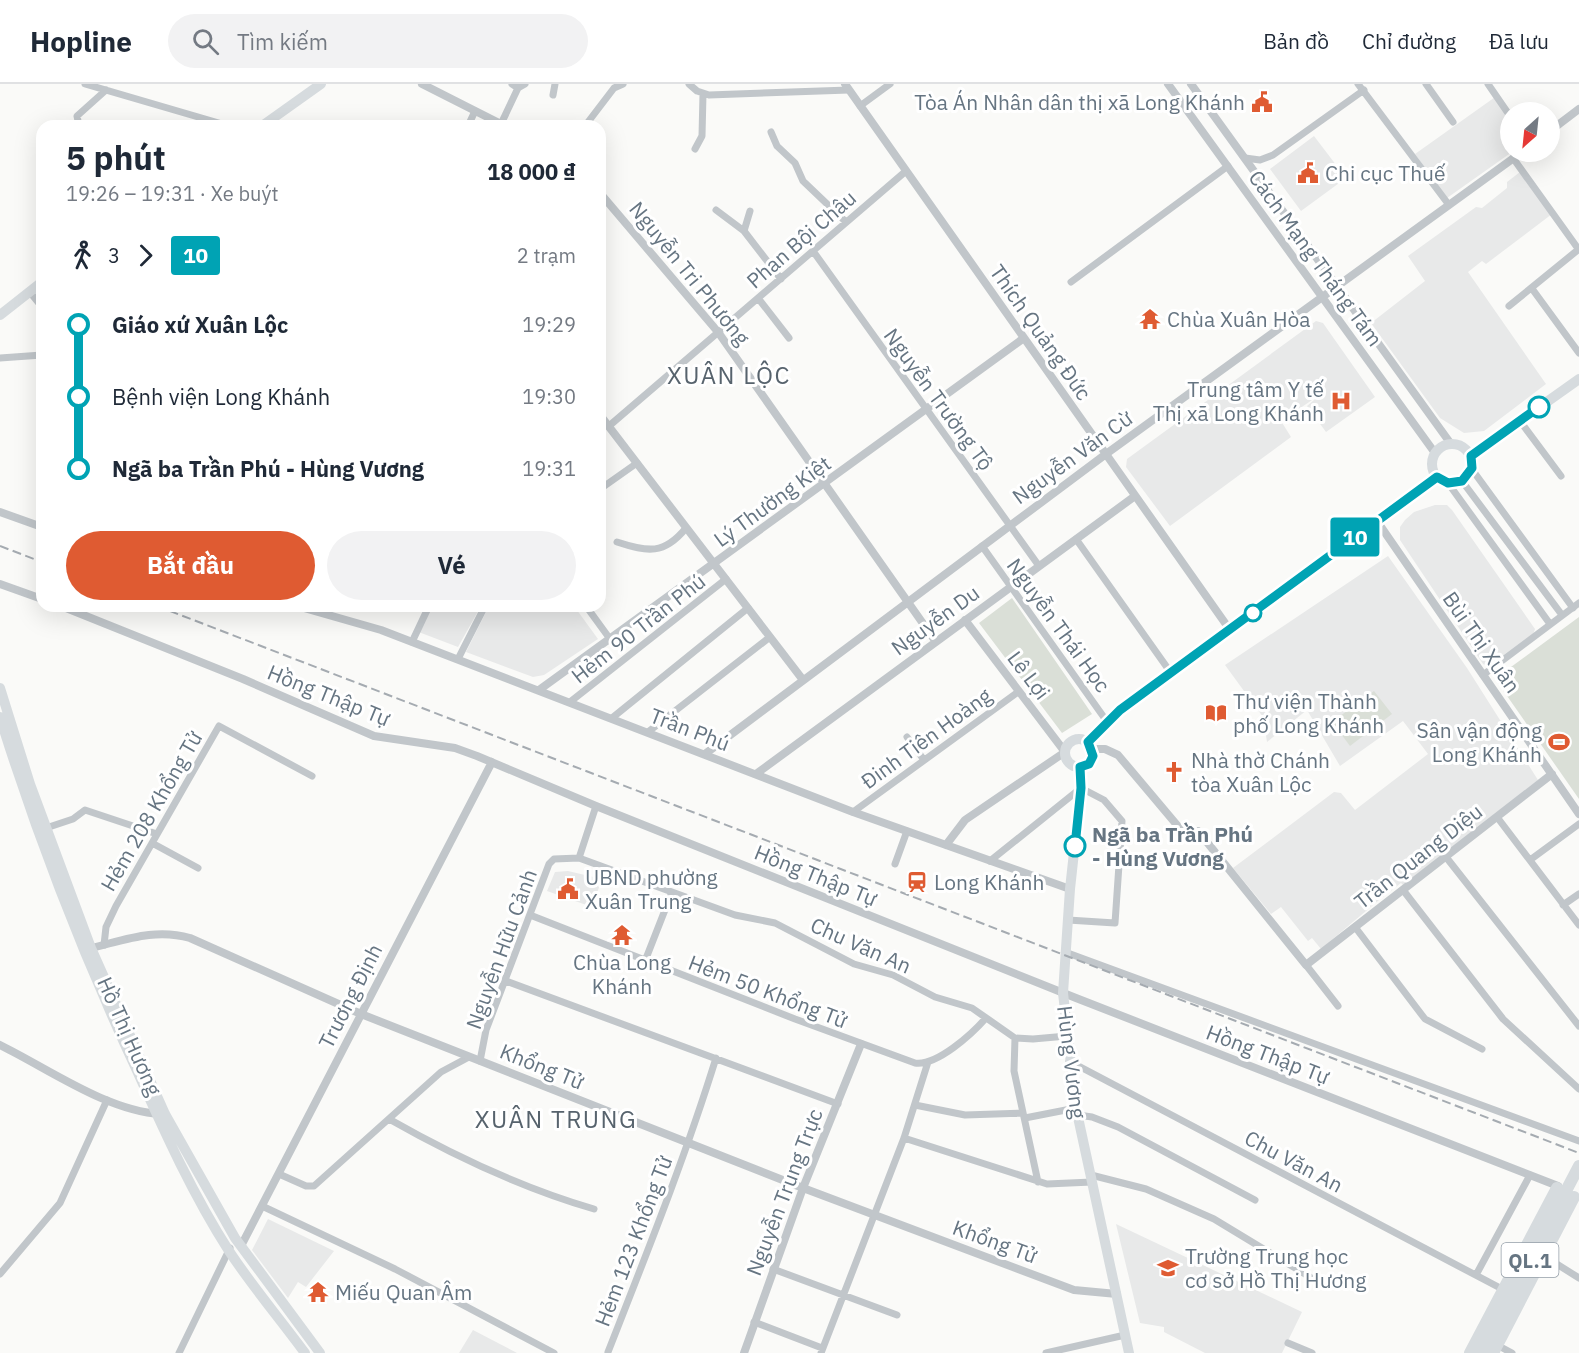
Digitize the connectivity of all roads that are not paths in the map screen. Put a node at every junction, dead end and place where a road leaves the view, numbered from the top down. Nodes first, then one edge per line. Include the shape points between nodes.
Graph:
1 (87, 84) edge
2 (321, 84) edge
3 (422, 84) edge
4 (555, 84) edge
5 (618, 84) edge
6 (623, 84) edge
7 (689, 84) edge
8 (890, 84) edge
9 (1168, 84) edge
10 (1191, 84) edge
11 (1358, 84) edge
12 (1488, 84) edge
13 (518, 85) edge
14 (1429, 85) edge
15 (847, 87) edge
16 (106, 90) junction
17 (1364, 90) junction
18 (703, 94) junction
19 (553, 95) dead end
20 (1500, 102) edge
21 (860, 106) junction
22 (1579, 110) edge
23 (475, 111) junction
24 (78, 120) edge
25 (208, 120) edge
26 (275, 120) edge
27 (471, 120) edge
28 (493, 120) edge
29 (505, 120) edge
30 (590, 120) edge
31 (1453, 122) dead end
32 (1560, 124) edge
33 (771, 132) dead end
34 (695, 149) dead end
35 (1245, 158) junction
36 (1508, 162) edge
37 (1517, 162) edge
38 (1228, 166) junction
39 (906, 171) junction
40 (606, 200) edge
41 (1449, 205) junction
42 (716, 210) dead end
43 (750, 211) dead end
44 (846, 222) junction
45 (744, 231) junction
46 (1579, 250) edge
47 (813, 251) junction
48 (781, 279) junction
49 (1071, 282) dead end
50 (36, 286) edge
51 (1338, 287) junction
52 (1533, 290) junction
53 (29, 291) junction
54 (1323, 297) junction
55 (758, 298) junction
56 (36, 300) edge
57 (1509, 306) dead end
58 (0, 315) edge
59 (718, 332) junction
60 (789, 338) dead end
61 (1024, 338) junction
62 (1579, 353) edge
63 (36, 355) edge
64 (0, 358) edge
65 (1579, 378) edge
66 (927, 410) junction
67 (1520, 421) junction
68 (606, 422) edge
69 (609, 426) junction
70 (1451, 444) junction
71 (1435, 453) junction
72 (1106, 454) junction
73 (1471, 456) junction
74 (637, 463) junction
75 (1472, 468) junction
76 (1561, 476) dead end
77 (1437, 477) junction
78 (1462, 481) junction
79 (1448, 483) junction
80 (606, 485) edge
81 (825, 485) junction
82 (1135, 496) junction
83 (0, 512) edge
84 (1377, 521) junction
85 (36, 525) edge
86 (1010, 526) junction
87 (686, 528) junction
88 (1076, 539) junction
89 (617, 542) dead end
90 (982, 546) junction
91 (714, 564) junction
92 (1039, 566) junction
93 (726, 579) junction
94 (0, 584) edge
95 (1011, 587) junction
96 (36, 597) edge
97 (908, 602) junction
98 (1576, 605) edge
99 (748, 608) junction
100 (76, 612) edge
101 (318, 612) edge
102 (426, 612) edge
103 (482, 612) edge
104 (590, 612) edge
105 (1562, 615) junction
106 (965, 620) junction
107 (1550, 624) junction
108 (1230, 630) junction
109 (770, 637) junction
110 (610, 639) junction
111 (411, 642) junction
112 (936, 642) junction
113 (458, 659) junction
114 (1172, 673) junction
115 (1483, 675) junction
116 (803, 680) junction
117 (0, 688) edge
118 (539, 690) junction
119 (1018, 692) junction
120 (570, 702) junction
121 (0, 717) edge
122 (612, 718) junction
123 (1108, 723) junction
124 (648, 732) junction
125 (907, 737) dead end
126 (1091, 745) junction
127 (1065, 752) junction
128 (705, 754) junction
129 (924, 760) junction
130 (492, 762) junction
131 (1080, 767) junction
132 (756, 774) junction
133 (1552, 774) junction
134 (312, 776) dead end
135 (1081, 788) junction
136 (596, 807) junction
137 (853, 812) junction
138 (1579, 814) edge
139 (1497, 817) junction
140 (1579, 824) edge
141 (46, 828) junction
142 (907, 831) junction
143 (157, 834) junction
144 (152, 843) junction
145 (946, 845) junction
146 (1446, 857) junction
147 (579, 858) junction
148 (1530, 860) junction
149 (990, 861) junction
150 (895, 864) dead end
151 (198, 868) dead end
152 (1070, 889) junction
153 (1403, 890) junction
154 (672, 892) junction
155 (1579, 894) edge
156 (1563, 905) junction
157 (531, 915) junction
158 (1068, 921) junction
159 (1579, 925) edge
160 (1355, 927) junction
161 (104, 945) junction
162 (91, 948) junction
163 (1065, 952) junction
164 (645, 961) junction
165 (1306, 965) junction
166 (506, 981) junction
167 (1063, 993) junction
168 (1338, 1006) dead end
169 (362, 1014) junction
170 (986, 1018) junction
171 (1579, 1026) edge
172 (1067, 1036) junction
173 (1015, 1038) junction
174 (861, 1044) junction
175 (0, 1045) edge
176 (1482, 1049) dead end
177 (469, 1057) junction
178 (716, 1058) junction
179 (480, 1061) junction
180 (1069, 1061) junction
181 (928, 1062) junction
182 (1579, 1089) edge
183 (107, 1100) junction
184 (838, 1104) junction
185 (915, 1105) junction
186 (1077, 1111) junction
187 (160, 1114) junction
188 (1024, 1115) junction
189 (389, 1119) junction
190 (904, 1138) junction
191 (1579, 1141) edge
192 (689, 1143) junction
193 (1579, 1166) edge
194 (279, 1173) junction
195 (1530, 1175) junction
196 (1091, 1178) junction
197 (1038, 1182) junction
198 (1557, 1187) junction
199 (802, 1188) junction
200 (1576, 1195) edge
201 (1255, 1200) dead end
202 (262, 1206) junction
203 (594, 1209) dead end
204 (875, 1215) junction
205 (238, 1242) junction
206 (231, 1253) junction
207 (1544, 1256) junction
208 (773, 1269) junction
209 (0, 1274) edge
210 (1476, 1275) junction
211 (1310, 1277) dead end
212 (1579, 1278) edge
213 (1504, 1290) junction
214 (1117, 1294) junction
215 (844, 1295) junction
216 (897, 1315) dead end
217 (754, 1322) junction
218 (1125, 1335) junction
219 (1288, 1343) dead end
220 (1495, 1349) edge
221 (821, 1351) edge
222 (608, 1352) dead end
223 (179, 1353) edge
224 (305, 1353) edge
225 (320, 1353) edge
226 (554, 1353) edge
227 (744, 1353) edge
228 (1046, 1353) edge
229 (1129, 1353) edge
230 (1312, 1353) edge
231 (1470, 1353) edge
232 (1481, 1353) edge
233 (1512, 1353) edge

1 - 16 street
2 - 26 main road
3 - 23 street
4 - 19 street
5 - 6 street
5 - 30 street
7 - 18 street
8 - 21 street
9 - 38 street, Cách Mạng Tháng Tám
10 - 35 street, Cách Mạng Tháng Tám
11 - 17 street
12 - 20 street
13 - 29 street
14 - 31 street
15 - 18 street
15 - 21 street, Thích Quảng Đức
16 - 24 street via 77,116
16 - 25 street
17 - 35 street via 1273,155 1260,160
17 - 41 street
18 - 34 street via 702,136
21 - 39 street, Thích Quảng Đức
22 - 32 street
23 - 27 street
23 - 28 street
33 - 44 street via 777,146 795,163 803,181
35 - 51 street, Cách Mạng Tháng Tám
36 - 41 street, Nguyễn Văn Cừ
37 - 46 street
38 - 49 street
38 - 54 street, Cách Mạng Tháng Tám
39 - 44 street, Phan Bội Châu
39 - 61 street, Thích Quảng Đức
40 - 59 street, Nguyễn Tri Phương
41 - 51 street, Nguyễn Văn Cừ
42 - 45 street
43 - 45 street
44 - 47 street, Phan Bội Châu
45 - 48 street
46 - 52 street
47 - 48 street, Phan Bội Châu
47 - 66 street, Nguyễn Trường Tộ
48 - 55 street, Phan Bội Châu
50 - 53 main road
51 - 54 street, Nguyễn Văn Cừ
51 - 70 street, Cách Mạng Tháng Tám
52 - 57 street
52 - 62 street
53 - 56 street
53 - 58 main road
54 - 71 street, Cách Mạng Tháng Tám
54 - 72 street, Nguyễn Văn Cừ
55 - 59 street, Phan Bội Châu
55 - 60 street
59 - 69 street, Phan Bội Châu
59 - 81 street, Nguyễn Tri Phương
61 - 66 street, Lý Thường Kiệt
61 - 72 street, Thích Quảng Đức
63 - 64 street
65 - 67 main road
66 - 81 street, Lý Thường Kiệt
66 - 86 street, Nguyễn Trường Tộ
67 - 73 main road
67 - 76 street
68 - 69 street
69 - 74 street
70 - 71 main road
70 - 73 main road via 1459,445
71 - 77 main road via 1432,461
72 - 82 street, Thích Quảng Đức
72 - 86 street, Nguyễn Văn Cừ
73 - 75 main road
74 - 80 street
74 - 87 street
75 - 78 main road
75 - 98 street
77 - 79 main road
77 - 84 main road
78 - 79 main road
78 - 105 street
79 - 107 street
81 - 91 street, Lý Thường Kiệt
81 - 97 street, Nguyễn Tri Phương
82 - 88 street, Nguyễn Du
82 - 108 street, Thích Quảng Đức
83 - 85 street
84 - 108 main road
84 - 115 street, Bùi Thị Xuân
86 - 90 street, Nguyễn Văn Cừ
86 - 92 street, Nguyễn Trường Tộ
87 - 89 street via 676,540 659,549 642,550
87 - 91 street
88 - 92 street, Nguyễn Du
88 - 114 street
90 - 95 street, Nguyễn Thái Học
90 - 97 street, Nguyễn Văn Cừ
91 - 93 street
91 - 110 street, Lý Thường Kiệt
92 - 95 street, Nguyễn Du
93 - 99 street
93 - 120 street, Hẻm 90 Trần Phú
94 - 96 street
95 - 106 street, Nguyễn Du
95 - 123 street, Nguyễn Thái Học
97 - 112 street, Nguyễn Tri Phương
97 - 116 street, Nguyễn Văn Cừ
98 - 105 street
99 - 109 street
99 - 122 street
100 - 130 street, Hồng Thập Tự via 374,736 455,748
101 - 111 street, Trần Phú
102 - 111 street
103 - 113 street
104 - 110 street
105 - 107 street
106 - 112 street, Nguyễn Du
106 - 119 street, Lê Lợi
107 - 115 street
108 - 114 main road
109 - 116 street
109 - 124 street
110 - 118 street, Lý Thường Kiệt
111 - 113 street, Trần Phú
112 - 132 street, Nguyễn Du
113 - 118 street, Trần Phú
114 - 123 main road
115 - 133 street, Bùi Thị Xuân
116 - 128 street, Nguyễn Văn Cừ
117 - 141 main road, Hồ Thị Hương
118 - 120 street, Trần Phú
119 - 127 street, Lê Lợi
119 - 129 street, Đinh Tiên Hoàng
120 - 122 street, Trần Phú
121 - 187 main road, Hồ Thị Hương via 29,811 77,933
122 - 124 street, Trần Phú
123 - 126 main road
124 - 128 street, Trần Phú
125 - 129 street
126 - 127 main road via 1082,739 1072,740
126 - 131 main road via 1092,760
126 - 165 street via 1118,755 1182,831 1198,831
127 - 131 main road via 1070,764
127 - 145 street via 965,820
128 - 132 street, Trần Phú
129 - 137 street, Đinh Tiên Hoàng
130 - 136 street, Hồng Thập Tự
130 - 169 street, Trương Định
131 - 135 main road, Hùng Vương
132 - 137 street, Trần Phú
133 - 138 street, Bùi Thị Xuân
133 - 139 street, Trần Quang Diệu
134 - 143 street, Hẻm 208 Khổng Tử via 219,726
135 - 149 street
135 - 152 main road, Hùng Vương
135 - 158 street via 1104,800 1122,821 1116,920 1113,925
136 - 147 street
136 - 167 street, Hồng Thập Tự
137 - 142 street, Trần Phú
139 - 146 street, Trần Quang Diệu
139 - 148 street
140 - 148 street
141 - 143 street via 74,819 85,810
141 - 162 main road, Hồ Thị Hương
142 - 145 street, Trần Phú
142 - 150 street
143 - 144 street, Hẻm 208 Khổng Tử
144 - 151 street
144 - 161 street, Hẻm 208 Khổng Tử via 111,916
145 - 149 street, Trần Phú
146 - 153 street, Trần Quang Diệu
146 - 171 street
147 - 154 street, Chu Văn An
147 - 157 street, Nguyễn Hữu Cảnh via 552,861
148 - 156 street
149 - 152 street, Trần Phú
152 - 158 main road, Hùng Vương
153 - 160 street, Trần Quang Diệu
153 - 182 street via 1503,1020
154 - 164 street
154 - 170 street, Chu Văn An via 735,915 775,923 854,964 893,975 935,997 972,1008
155 - 156 street
156 - 159 street
157 - 164 street, Hẻm 50 Khổng Tử
157 - 166 street, Nguyễn Hữu Cảnh
158 - 163 main road, Hùng Vương
160 - 165 street, Trần Quang Diệu
160 - 176 street via 1425,1019
161 - 162 street, Khổng Tử
161 - 169 street, Khổng Tử via 148,934 179,934
162 - 187 main road, Hồ Thị Hương
163 - 167 main road, Hùng Vương
163 - 191 street
164 - 174 street, Hẻm 50 Khổng Tử
165 - 168 street
166 - 178 street
166 - 179 street, Nguyễn Hữu Cảnh via 486,1030
167 - 172 main road, Hùng Vương
167 - 195 street, Hồng Thập Tự
169 - 177 street, Khổng Tử
169 - 194 street, Trương Định
170 - 173 street, Chu Văn An
170 - 181 street via 965,1040
172 - 173 street
172 - 180 main road, Hùng Vương
173 - 188 street via 1013,1063
174 - 181 street, Hẻm 50 Khổng Tử via 915,1063
174 - 184 street, Nguyễn Trung Trực
175 - 183 street
177 - 179 street, Khổng Tử
177 - 189 street, Nguyễn Hữu Cảnh via 441,1072
178 - 184 street
178 - 192 street, Hẻm 123 Khổng Tử
179 - 192 street, Khổng Tử
180 - 186 main road, Hùng Vương
180 - 210 street, Chu Văn An
181 - 185 street
183 - 187 street
183 - 209 street via 60,1203
184 - 199 street, Nguyễn Trung Trực
185 - 188 street via 965,1115
185 - 190 street
186 - 188 street
186 - 196 main road, Hùng Vương
186 - 201 street via 1118,1127
187 - 205 main road, Hồ Thị Hương
187 - 206 main road, Hồ Thị Hương via 192,1186
188 - 197 street
189 - 194 street, Nguyễn Hữu Cảnh via 314,1186
189 - 203 street via 448,1152 507,1178
190 - 197 street
190 - 204 street
192 - 199 street, Khổng Tử
192 - 222 street, Hẻm 123 Khổng Tử
193 - 232 highway, QL.1
194 - 202 street, Trương Định
195 - 198 street, Hồng Thập Tự
195 - 210 street
196 - 197 street via 1056,1185
196 - 211 street via 1146,1189 1215,1219
196 - 214 main road, Hùng Vương
198 - 200 highway via 1557,1195 1563,1201
198 - 213 highway, QL.1
199 - 204 street, Khổng Tử
199 - 208 street, Nguyễn Trung Trực
200 - 207 highway, QL.1
202 - 205 street, Trương Định
202 - 226 street via 402,1272
204 - 214 street, Khổng Tử via 1074,1290
204 - 215 street
205 - 206 main road
205 - 225 main road, Hồ Thị Hương
206 - 223 street
206 - 224 main road, Hồ Thị Hương
207 - 212 street
207 - 220 highway, QL.1
208 - 215 street
208 - 217 street, Nguyễn Trung Trực
210 - 213 street, Chu Văn An
213 - 231 highway, QL.1
214 - 218 main road, Hùng Vương
215 - 216 street
215 - 221 street
217 - 221 street
217 - 227 street, Nguyễn Trung Trực
218 - 228 street
218 - 229 main road, Hùng Vương
219 - 230 street
220 - 233 street

